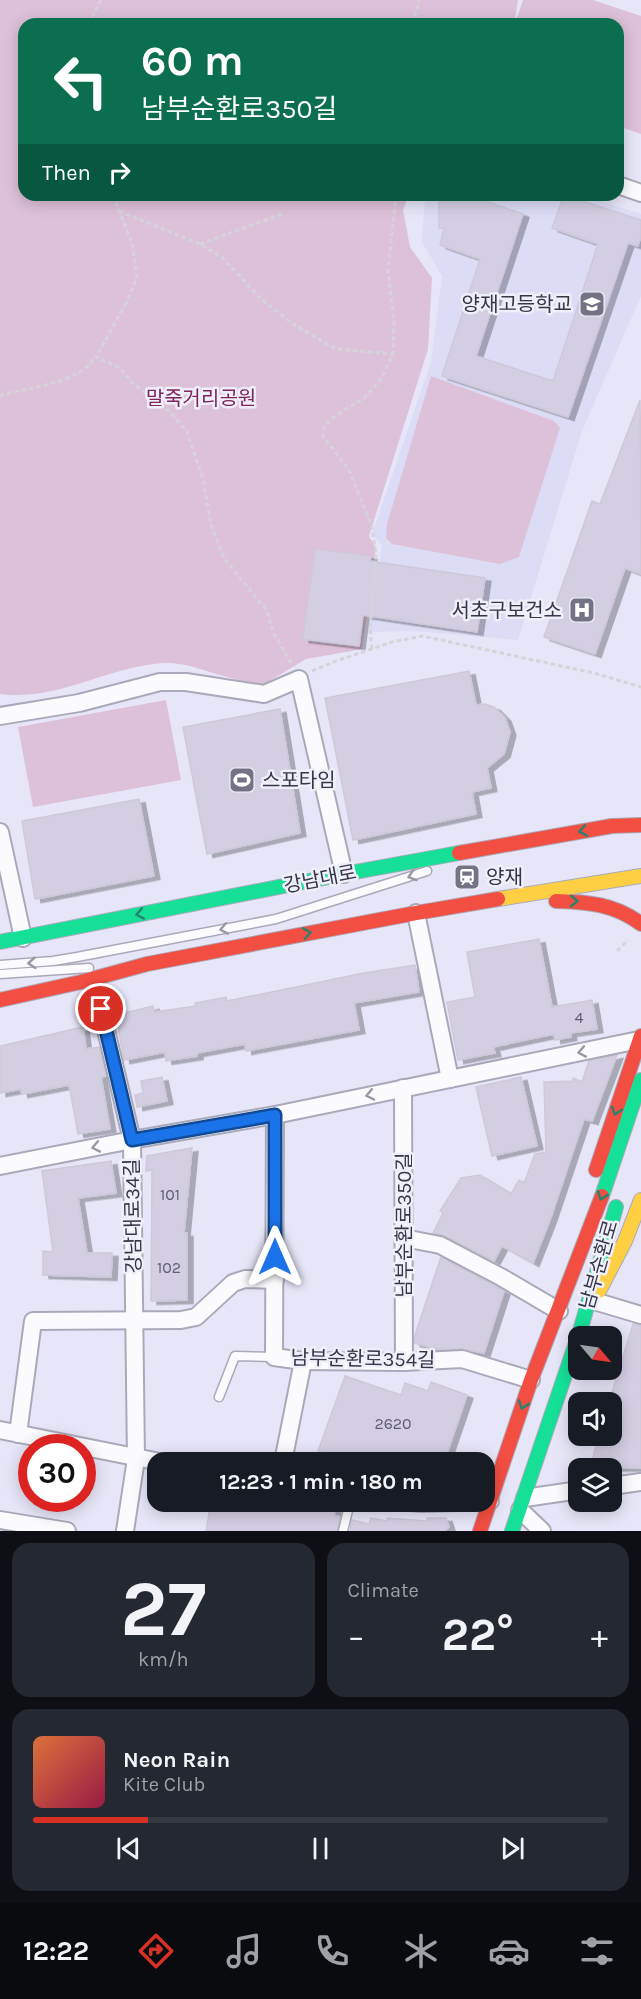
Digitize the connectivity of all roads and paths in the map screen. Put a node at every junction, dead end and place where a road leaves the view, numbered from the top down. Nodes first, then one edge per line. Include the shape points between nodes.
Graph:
1 (101, 0) edge
2 (419, 0) edge
3 (92, 18) edge
4 (414, 18) edge
5 (624, 187) edge
6 (641, 193) edge
7 (115, 201) edge
8 (395, 201) edge
9 (119, 211) junction
10 (282, 213) dead end
11 (200, 244) junction
12 (126, 303) junction
13 (393, 354) junction
14 (0, 396) edge
15 (372, 649) junction
16 (299, 679) junction
17 (641, 687) edge
18 (0, 716) edge
19 (641, 816) edge
20 (641, 825) edge
21 (612, 826) junction
22 (0, 832) edge
23 (507, 845) junction
24 (445, 866) dead end
25 (434, 869) dead end
26 (344, 874) junction
27 (641, 876) edge
28 (495, 899) junction
29 (416, 913) junction
30 (641, 924) edge
31 (632, 936) dead end
32 (23, 938) junction
33 (0, 942) edge
34 (617, 951) dead end
35 (147, 964) junction
36 (0, 965) edge
37 (0, 974) edge
38 (0, 1000) edge
39 (101, 1009) dead end
40 (640, 1038) edge
41 (450, 1079) junction
42 (641, 1080) edge
43 (403, 1088) junction
44 (275, 1115) junction
45 (132, 1140) junction
46 (0, 1166) edge
47 (619, 1198) dead end
48 (641, 1200) edge
49 (404, 1238) junction
50 (275, 1280) junction
51 (594, 1302) junction
52 (559, 1311) junction
53 (641, 1316) edge
54 (135, 1319) junction
55 (581, 1326) edge
56 (582, 1326) edge
57 (273, 1357) junction
58 (303, 1361) junction
59 (404, 1362) junction
60 (568, 1367) edge
61 (531, 1380) junction
62 (219, 1397) dead end
63 (0, 1430) edge
64 (18, 1434) joint
65 (96, 1451) edge
66 (285, 1452) edge
67 (136, 1459) junction
68 (147, 1460) edge
69 (641, 1482) edge
70 (622, 1485) edge
71 (495, 1487) edge
72 (568, 1493) edge
73 (522, 1504) junction
74 (348, 1512) edge
75 (487, 1512) edge
76 (0, 1520) edge
77 (67, 1531) edge
78 (125, 1531) edge
79 (343, 1531) edge
80 (480, 1531) edge
81 (512, 1531) edge
82 (542, 1531) edge

1 - 3 path
2 - 4 path
5 - 6 street
7 - 9 path
8 - 13 path via 388,272 394,321
9 - 11 path
9 - 12 path via 132,243 137,277
10 - 11 path
11 - 13 path via 223,258 293,324 336,349
12 - 14 path via 91,365 64,380
12 - 16 path via 96,357 120,368 188,432 224,558 267,611 273,632
13 - 15 path via 381,379 364,398 335,416 324,427 323,436 349,470 371,524 376,553
15 - 16 path
15 - 17 path via 422,636
16 - 18 street via 264,694 160,682 79,703
16 - 26 street
19 - 21 main road
20 - 21 main road, 강남대로
21 -> 23 main road, 강남대로
22 - 32 street
23 - 24 lane
23 - 26 main road, 강남대로
25 -> 36 lane via 276,919 77,957
26 -> 32 main road, 강남대로
27 - 28 main road
28 - 29 main road
28 -> 30 main road via 601,903 625,912
35 -> 29 main road
29 - 41 street
31 - 34 path
32 - 33 main road, 강남대로
35 - 37 lane
35 - 38 main road
39 - 45 street, 강남대로34길
40 -> 41 street
40 -> 52 main road via 581,1217
41 - 43 street
42 -> 52 main road, 남부순환로
43 -> 44 street
43 - 49 street, 남부순환로350길
44 - 45 street
44 - 50 street
45 -> 46 street
45 - 54 street, 강남대로34길
47 - 55 main road, 남부순환로
48 - 51 main road
49 - 52 street, 남부순환로 via 440,1245
49 - 59 street, 남부순환로350길
50 - 54 street via 245,1278 233,1282 196,1317
50 - 57 street
51 - 53 street
51 - 56 main road
52 - 61 main road, 남부순환로
54 - 64 street via 33,1321
54 - 67 street, 강남대로34길
57 - 58 street, 남부순환로354길
57 - 62 lane, 남부순환로354길 via 235,1356
58 - 59 street, 남부순환로354길
58 - 66 street
59 - 61 street, 남부순환로354길 via 462,1359
60 - 73 main road, 남부순환로
61 -> 71 main road, 남부순환로
63 - 64 street
65 - 67 street
67 - 68 street
67 - 78 street, 강남대로34길
69 - 70 street
72 - 73 street
73 - 81 main road, 남부순환로
73 - 82 street
74 - 79 lane
75 - 80 main road, 남부순환로
76 - 77 street

